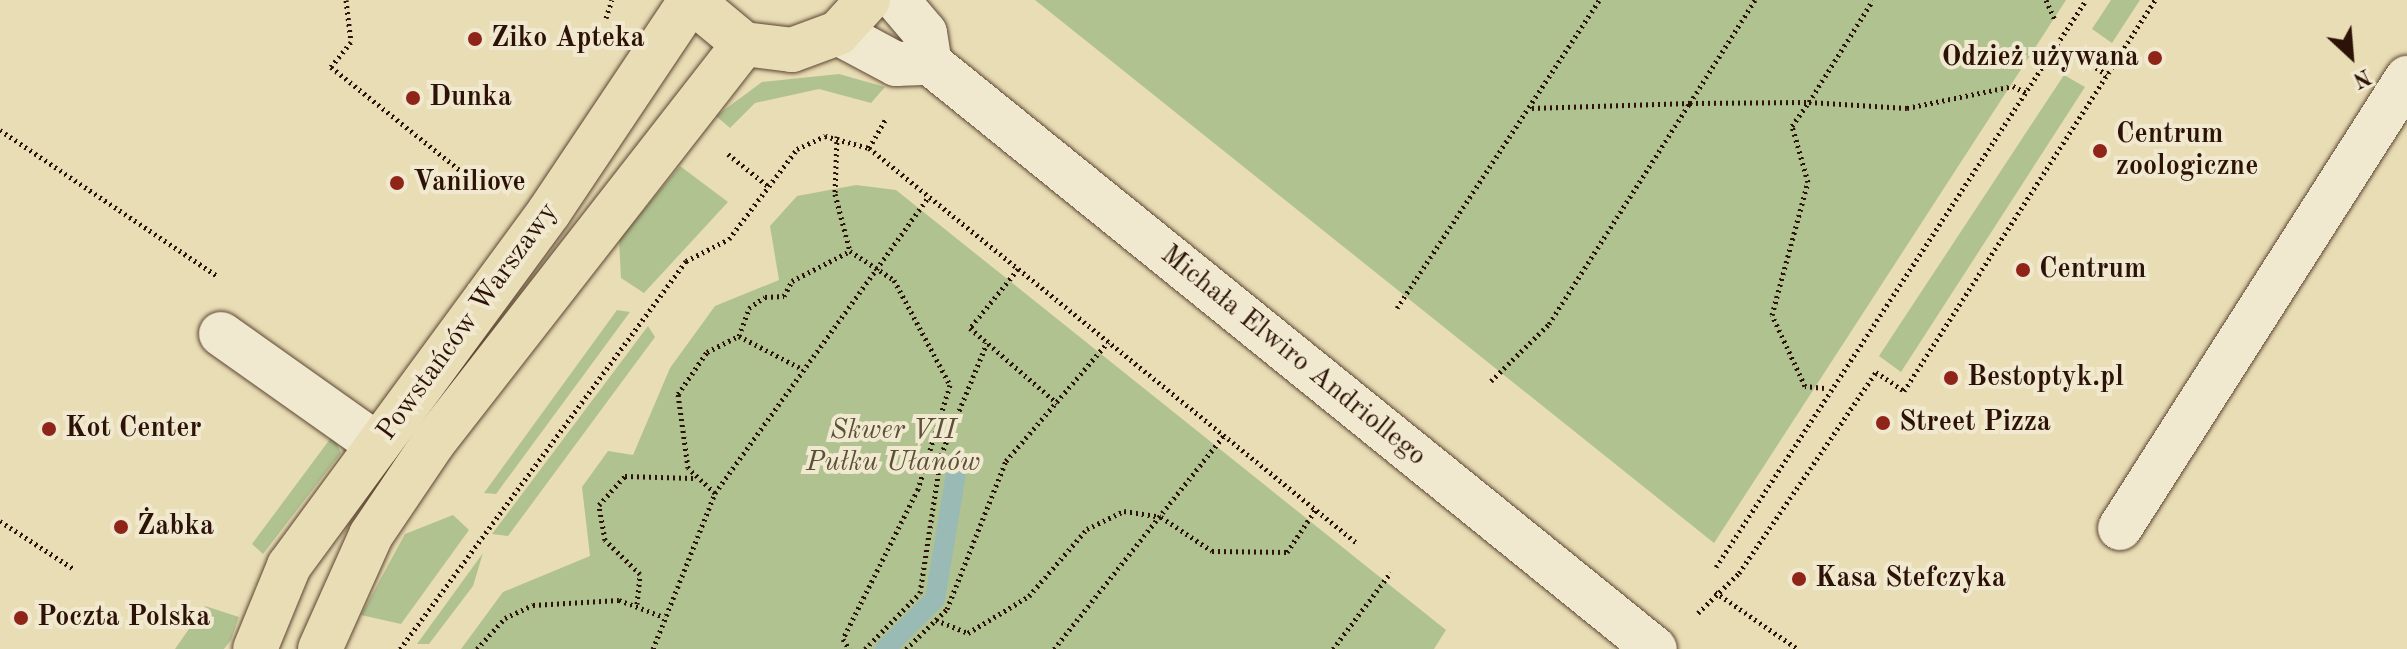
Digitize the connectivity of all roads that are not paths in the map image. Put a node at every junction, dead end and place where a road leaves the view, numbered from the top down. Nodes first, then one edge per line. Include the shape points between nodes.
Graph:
1 (691, 0) edge
2 (868, 0) edge
3 (897, 0) edge
4 (838, 33) junction
5 (744, 44) junction
6 (930, 63) junction
7 (2407, 78) edge
8 (221, 334) dead end
9 (378, 445) junction
10 (2120, 528) dead end
11 (1671, 638) edge
12 (255, 649) edge
13 (320, 649) edge

1 - 5 main road
1 - 9 main road, Powstańców Warszawy via 549,212
2 - 4 main road
3 - 6 street via 925,33
4 - 5 main road via 792,50
4 - 6 street via 896,64
5 - 13 main road, Powstańców Warszawy via 433,443 371,535
6 - 11 street, Michała Elwiro Andriollego
7 - 10 street
8 - 9 street
9 - 12 main road, Powstańców Warszawy via 289,566

